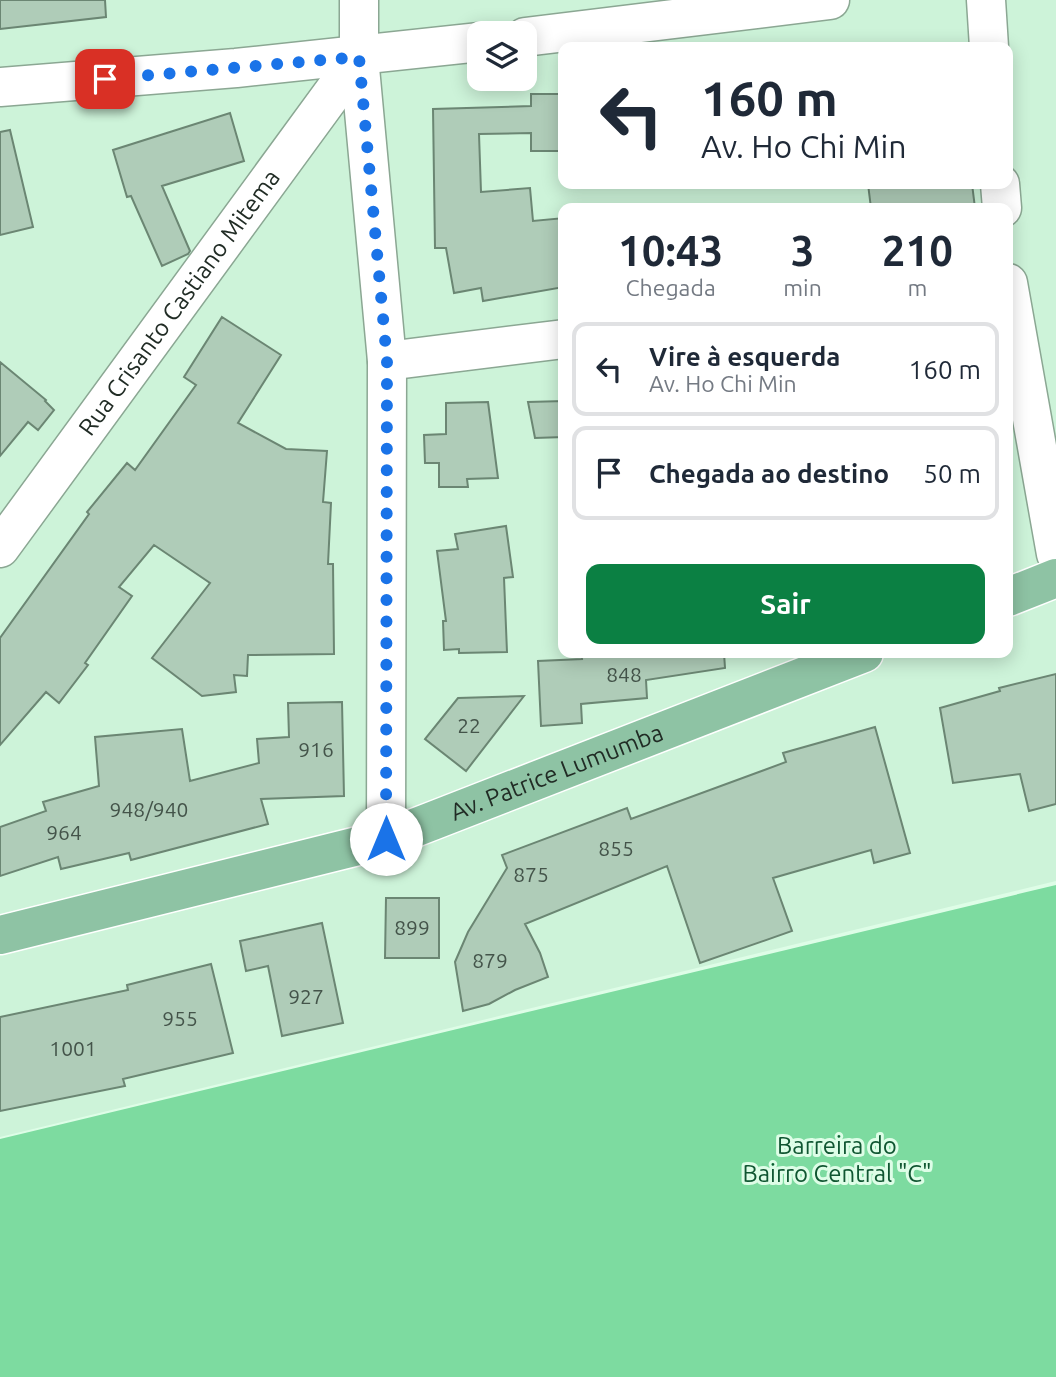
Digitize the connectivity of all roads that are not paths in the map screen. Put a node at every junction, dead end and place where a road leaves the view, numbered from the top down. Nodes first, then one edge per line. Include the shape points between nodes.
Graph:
1 (359, 0) edge
2 (830, 0) edge
3 (986, 0) edge
4 (537, 36) edge
5 (989, 42) edge
6 (467, 44) edge
7 (359, 57) junction
8 (0, 87) edge
9 (1013, 312) edge
10 (558, 340) edge
11 (387, 361) junction
12 (0, 548) edge
13 (1056, 554) edge
14 (1056, 578) edge
15 (1013, 595) edge
16 (851, 658) edge
17 (386, 839) junction
18 (0, 935) edge

1 - 7 street
2 - 4 street
3 - 5 street
6 - 7 street
7 - 8 street
7 - 11 street
7 - 12 street, Rua Crisanto Castiano Mitema
9 - 13 street
10 - 11 street
11 - 17 street
14 - 15 main road
16 - 17 main road, Av. Patrice Lumumba
17 - 18 main road, Av. Patrice Lumumba

